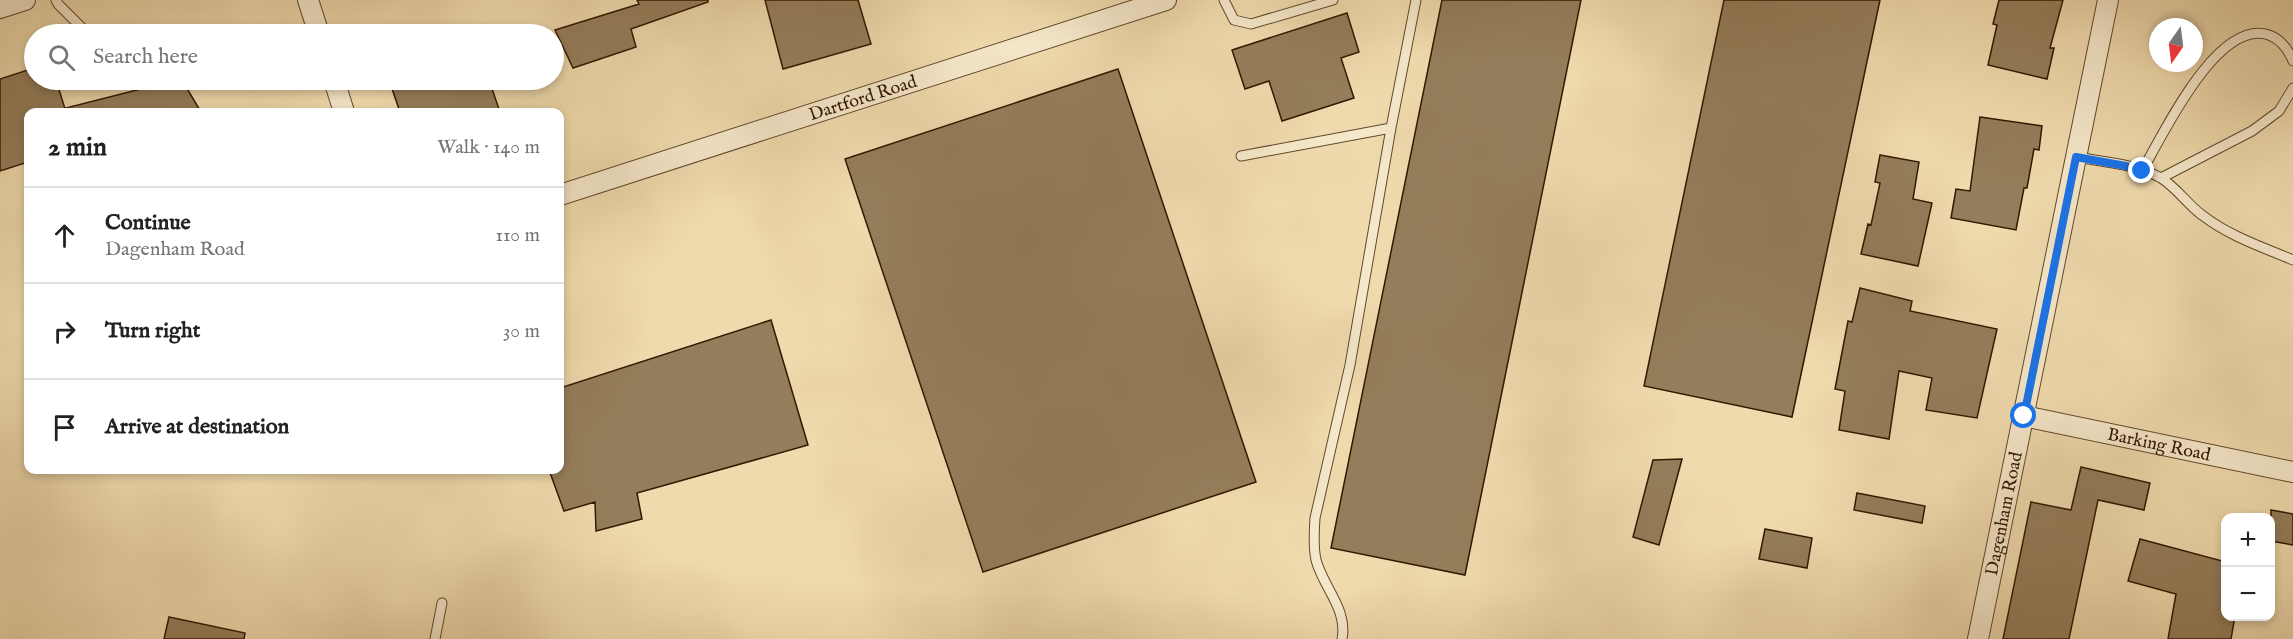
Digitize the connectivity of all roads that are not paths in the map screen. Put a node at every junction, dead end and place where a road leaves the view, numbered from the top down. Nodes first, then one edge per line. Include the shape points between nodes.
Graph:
1 (25, 0) edge
2 (56, 0) edge
3 (308, 0) edge
4 (1166, 0) edge
5 (1224, 0) edge
6 (1332, 0) edge
7 (1416, 0) edge
8 (2108, 0) edge
9 (0, 8) edge
10 (78, 24) edge
11 (316, 24) edge
12 (2293, 61) edge
13 (2293, 88) edge
14 (337, 90) edge
15 (343, 108) edge
16 (1391, 128) junction
17 (1241, 156) dead end
18 (2076, 157) junction
19 (2142, 171) junction
20 (2161, 178) junction
21 (564, 194) edge
22 (2293, 260) edge
23 (2024, 416) junction
24 (2293, 472) edge
25 (442, 603) dead end
26 (435, 639) edge
27 (1342, 639) edge
28 (1978, 639) edge

1 - 9 street
2 - 10 lane
3 - 11 street
4 - 21 street, Dartford Road
5 - 6 lane via 1234,20 1251,24
7 - 16 lane
8 - 18 street, Dagenham Road
12 - 19 lane via 2278,39 2258,32 2240,36 2202,71 2186,93
13 - 20 lane via 2279,111 2252,131
14 - 15 street
16 - 17 lane
16 - 27 lane via 1350,365 1315,518 1317,561 1342,616
18 - 19 lane
18 - 23 street, Dagenham Road
19 - 20 lane
20 - 22 lane via 2202,215 2242,239
23 - 24 street, Barking Road
23 - 28 street, Dagenham Road
25 - 26 lane

